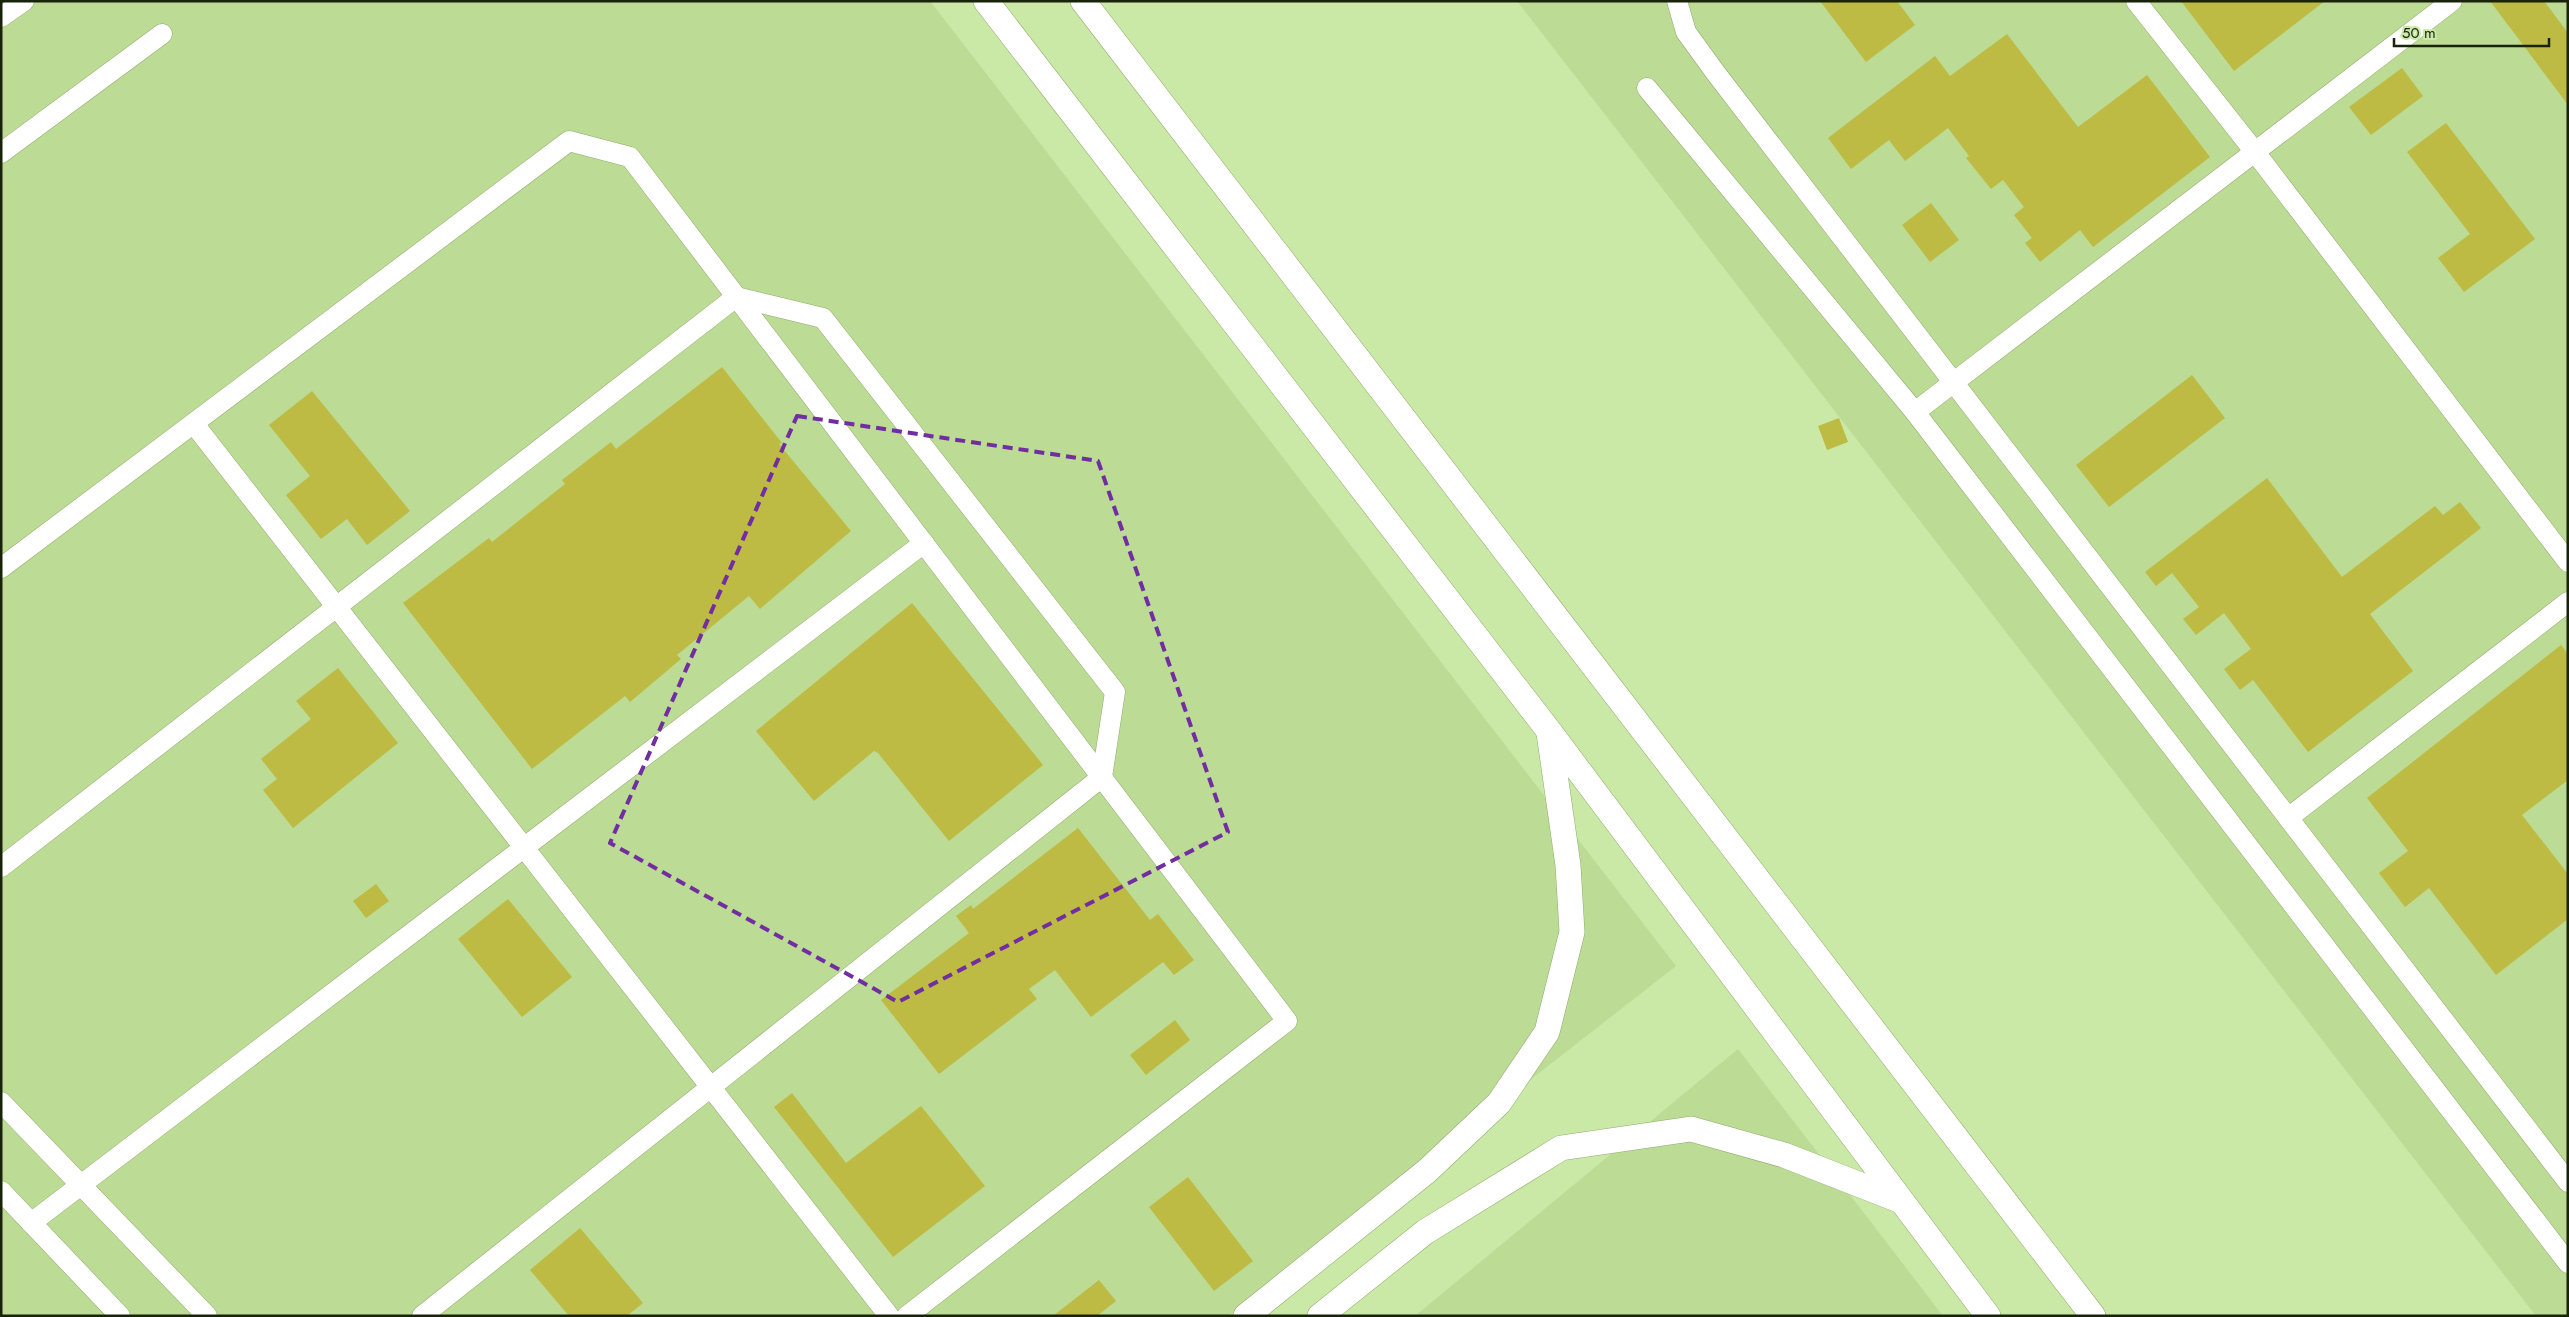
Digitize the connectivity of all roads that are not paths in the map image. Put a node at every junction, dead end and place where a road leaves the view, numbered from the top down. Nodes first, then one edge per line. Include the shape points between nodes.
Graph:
1 (24, 1) edge
2 (986, 1) edge
3 (1083, 1) edge
4 (1677, 1) edge
5 (2136, 1) edge
6 (2452, 1) edge
7 (1, 18) edge
8 (162, 34) dead end
9 (1646, 88) dead end
10 (2255, 152) junction
11 (1, 153) edge
12 (736, 297) junction
13 (1953, 383) junction
14 (1915, 412) junction
15 (194, 424) junction
16 (924, 543) junction
17 (2568, 562) edge
18 (1, 568) edge
19 (2568, 602) edge
20 (336, 608) junction
21 (1549, 731) junction
22 (1102, 777) junction
23 (2288, 818) junction
24 (524, 848) junction
25 (1, 868) edge
26 (711, 1087) junction
27 (1, 1102) edge
28 (2568, 1182) edge
29 (81, 1185) junction
30 (1, 1191) edge
31 (1899, 1200) junction
32 (32, 1223) junction
33 (2568, 1263) edge
34 (120, 1316) edge
35 (207, 1316) edge
36 (422, 1316) edge
37 (889, 1316) edge
38 (907, 1316) edge
39 (1246, 1316) edge
40 (1320, 1316) edge
41 (1988, 1316) edge
42 (2093, 1316) edge

1 - 7 street
2 - 21 main road
3 - 42 main road
4 - 13 street via 1686,32
5 - 10 street
6 - 10 street
8 - 11 street
9 - 14 street
10 - 13 street
10 - 17 street
12 - 15 street via 630,157 569,141
12 - 16 street
12 - 20 street
12 - 22 street via 823,318 1115,692
13 - 14 street
13 - 23 street
14 - 33 street
15 - 18 street
15 - 20 street
16 - 22 street
16 - 24 street
19 - 23 street
20 - 24 street
20 - 25 street
21 - 31 main road
21 - 39 main road via 1568,865 1572,932 1547,1032 1499,1103 1434,1165
22 - 26 street
22 - 38 street via 1287,1021
23 - 28 street
24 - 26 street
24 - 29 street
26 - 36 street
26 - 37 street
27 - 29 street
29 - 32 street
29 - 35 street
30 - 32 street
31 - 40 main road via 1784,1155 1691,1129 1562,1148 1425,1232
31 - 41 main road
32 - 34 street

